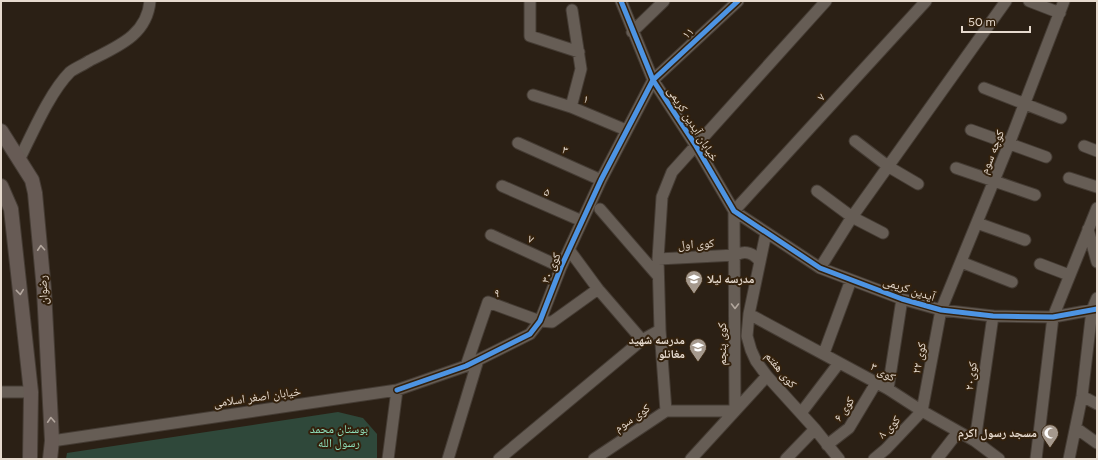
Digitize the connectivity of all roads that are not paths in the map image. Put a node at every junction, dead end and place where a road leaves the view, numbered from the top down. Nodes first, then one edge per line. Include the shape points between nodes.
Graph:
1 (150, 1) edge
2 (530, 1) edge
3 (621, 1) edge
4 (664, 1) edge
5 (738, 1) edge
6 (826, 1) edge
7 (926, 1) edge
8 (1006, 1) edge
9 (1029, 1) edge
10 (1064, 1) edge
11 (572, 10) dead end
12 (1060, 13) junction
13 (632, 32) junction
14 (578, 52) junction
15 (653, 80) junction
16 (984, 88) dead end
17 (533, 95) dead end
18 (1025, 104) junction
19 (571, 107) junction
20 (1061, 118) dead end
21 (626, 130) junction
22 (971, 130) dead end
23 (1, 131) edge
24 (855, 141) dead end
25 (518, 143) dead end
26 (1010, 144) junction
27 (696, 146) junction
28 (1084, 146) dead end
29 (1097, 151) edge
30 (20, 158) junction
31 (1046, 158) dead end
32 (889, 167) junction
33 (956, 168) dead end
34 (1069, 178) dead end
35 (601, 180) junction
36 (995, 182) junction
37 (918, 184) dead end
38 (1, 186) edge
39 (502, 186) dead end
40 (1097, 187) edge
41 (817, 191) dead end
42 (1035, 195) dead end
43 (1097, 208) edge
44 (600, 209) dead end
45 (734, 211) junction
46 (852, 217) junction
47 (582, 221) junction
48 (977, 223) junction
49 (1088, 229) junction
50 (766, 233) junction
51 (883, 233) dead end
52 (491, 235) dead end
53 (1025, 240) dead end
54 (570, 250) junction
55 (736, 255) junction
56 (658, 259) junction
57 (760, 262) junction
58 (961, 262) junction
59 (1097, 262) edge
60 (1040, 264) dead end
61 (561, 267) junction
62 (820, 268) junction
63 (1069, 275) junction
64 (658, 276) junction
65 (851, 280) junction
66 (1012, 282) dead end
67 (598, 289) junction
68 (1097, 298) edge
69 (902, 299) junction
70 (941, 310) junction
71 (1094, 310) edge
72 (749, 314) junction
73 (993, 316) junction
74 (1053, 317) junction
75 (540, 321) junction
76 (660, 330) junction
77 (642, 340) junction
78 (824, 353) junction
79 (478, 360) junction
80 (839, 363) junction
81 (466, 366) junction
82 (767, 376) junction
83 (735, 382) junction
84 (876, 383) junction
85 (755, 389) junction
86 (888, 389) junction
87 (397, 390) junction
88 (1, 392) edge
89 (31, 392) junction
90 (1082, 396) junction
91 (1097, 404) edge
92 (666, 411) junction
93 (735, 411) junction
94 (922, 411) junction
95 (801, 413) junction
96 (1076, 428) junction
97 (815, 429) junction
98 (958, 432) junction
99 (52, 441) junction
100 (975, 441) junction
101 (1097, 443) edge
102 (827, 445) junction
103 (605, 455) edge
104 (995, 458) edge
105 (30, 459) edge
106 (50, 459) edge
107 (388, 459) edge
108 (448, 459) edge
109 (499, 459) edge
110 (594, 459) edge
111 (691, 459) edge
112 (786, 459) edge
113 (839, 459) edge
114 (874, 459) edge
115 (937, 459) edge
116 (1036, 459) edge
117 (1069, 459) edge

1 - 30 street via 144,22 136,34 71,71 57,87
2 - 14 street via 530,36
3 - 13 street, خیابان آیدین کریمی
4 - 13 street
5 - 15 street, ۱۱
6 - 27 street
7 - 45 street, ۷
8 - 32 street
9 - 12 street
10 - 12 street, کوچه سوم
11 - 14 street
12 - 18 street, کوچه سوم
13 - 15 street, خیابان آیدین کریمی
14 - 19 street via 581,69
15 - 21 street, کوی ۳۰
15 - 27 street, خیابان آیدین کریمی
16 - 18 street
17 - 19 street, ۱
18 - 20 street
18 - 26 street, کوچه سوم
19 - 21 street, ۱
21 - 35 street, کوی ۳۰
22 - 26 street
23 - 30 main road, رضوان
24 - 32 street
25 - 35 street, ۳
26 - 31 street
26 - 36 street, کوچه سوم
27 - 45 street, خیابان آیدین کریمی
27 - 56 street via 672,172 662,197
28 - 29 street
99 -> 30 main road, رضوان via 44,290 35,193 32,180
32 - 37 street
32 - 46 street
33 - 36 street
34 - 40 street
35 - 47 street, کوی ۳۰
36 - 42 street
36 - 48 street, کوچه سوم
38 -> 89 main road, رضوان via 11,209
39 - 47 street, ۵
41 - 46 street
43 - 49 street
44 - 64 street
45 - 50 street, آیدین کریمی
45 - 55 street, کوی پنجم
46 - 51 street
46 - 62 street
47 - 54 street, کوی ۳۰
48 - 53 street
48 - 58 street, کوچه سوم
49 - 59 street
49 - 63 street
50 - 57 street, کوی هفتم
50 - 62 street, آیدین کریمی
52 - 61 street, ۷
54 - 61 street, کوی ۳۰
54 - 67 street
55 - 56 street, کوی اول
55 - 57 street, کوی اول via 748,253
55 -> 83 street, کوی پنجم
56 - 64 street
57 - 72 street, کوی هفتم
58 - 66 street
58 - 70 street, کوچه سوم
60 - 63 street
61 - 75 street, کوی ۳۰
62 - 65 street, آیدین کریمی
63 - 74 street
64 - 76 street
65 - 69 street, آیدین کریمی
65 - 78 street
67 - 75 street via 552,322
67 - 77 street
68 - 71 street
69 - 70 street, آیدین کریمی
69 - 86 street
70 - 73 street, آیدین کریمی
70 - 94 street, کوی ۲۲
71 - 74 street, آیدین کریمی
71 - 90 street
72 - 78 street, کوی ۳
72 - 82 street, کوی هفتم via 747,336 750,350
73 - 74 street, آیدین کریمی
73 - 100 street, کوی۲۰
74 - 116 street
75 - 79 street, کوی ۳۰ via 530,334
75 - 81 street, ۹ via 488,302
76 - 77 street
76 - 92 street
77 - 109 street
78 - 80 street, کوی ۳
79 - 81 street, کوی ۳۰
79 - 108 street
80 - 84 street, کوی ۳
80 - 95 street
81 - 87 street, کوی ۳۰
82 - 85 street
82 - 95 street, کوی هفتم
83 - 85 street via 737,388 743,391
83 - 93 street, کوی پنجم
84 - 86 street, کوی ۳
84 - 102 street, کوی ۶ via 849,428
85 - 93 street
86 - 94 street, کوی ۳
87 - 99 street, خیابان اصغر اسلامی
87 - 107 street
88 - 89 street
89 - 105 main road, رضوان
90 - 91 street
90 - 96 street
92 - 93 street, کوی سوم
92 - 103 street, کوی سوم
93 - 111 street
94 - 98 street, کوی ۳
94 - 114 street, کوی ۸
95 - 97 street, کوی هفتم
96 - 101 street
96 - 117 street
97 - 102 street, کوی هفتم
97 - 112 street
98 - 100 street, کوی ۳
98 - 115 street
99 - 106 main road, رضوان
100 - 104 street, کوی ۳
102 - 113 street, کوی هفتم
103 - 110 street, کوی سوم

